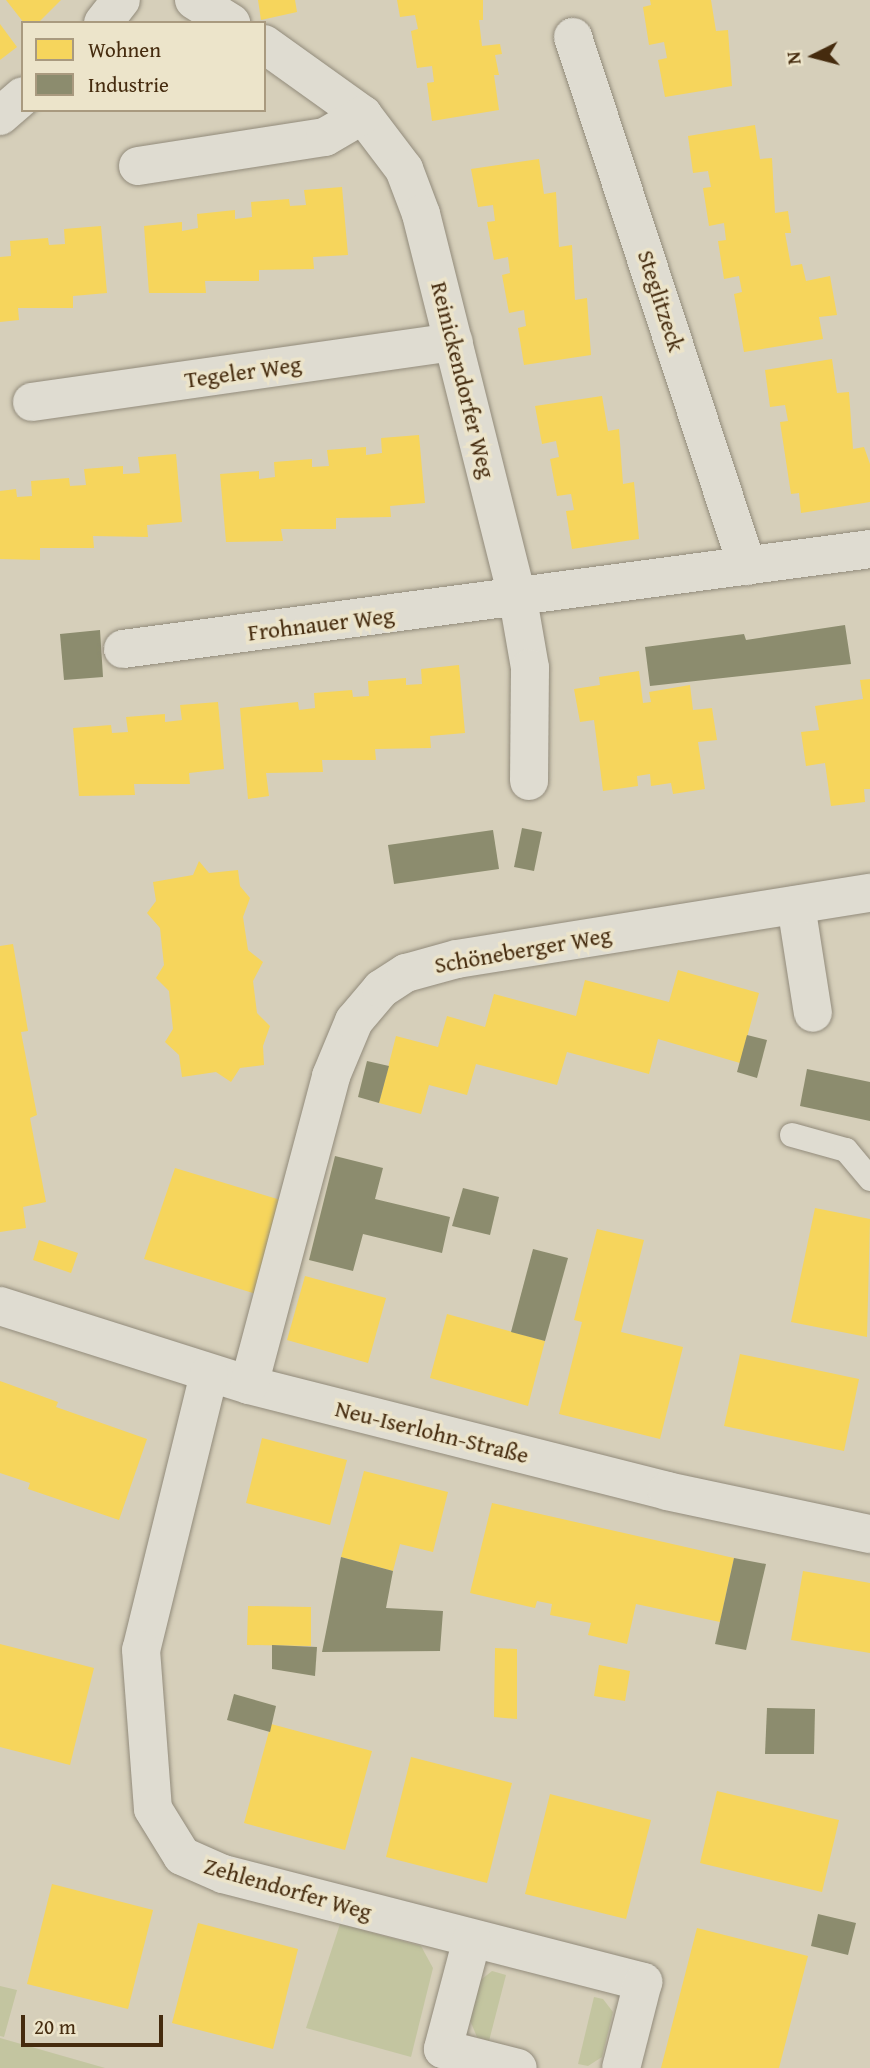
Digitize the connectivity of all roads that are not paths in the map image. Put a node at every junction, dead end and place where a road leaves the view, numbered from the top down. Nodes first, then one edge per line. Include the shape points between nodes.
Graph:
1 (121, 0) edge
2 (194, 0) edge
3 (105, 21) edge
4 (228, 21) edge
5 (573, 37) dead end
6 (266, 45) edge
7 (21, 98) edge
8 (363, 115) junction
9 (0, 116) edge
10 (138, 166) dead end
11 (454, 342) junction
12 (32, 402) dead end
13 (870, 549) edge
14 (747, 566) junction
15 (518, 599) junction
16 (123, 649) dead end
17 (528, 781) dead end
18 (870, 894) edge
19 (796, 905) junction
20 (813, 1013) dead end
21 (792, 1135) dead end
22 (870, 1179) edge
23 (0, 1306) edge
24 (209, 1374) junction
25 (249, 1385) junction
26 (870, 1534) edge
27 (472, 1939) junction
28 (518, 2068) edge
29 (621, 2068) edge

1 - 3 street
2 - 4 street
5 - 14 street, Steglitzeck
6 - 8 street, Reinickendorfer Weg via 322,81
7 - 9 street
8 - 10 street via 325,137
8 - 11 street, Reinickendorfer Weg via 404,169
11 - 12 street, Tegeler Weg
11 - 15 street, Reinickendorfer Weg
13 - 14 street
14 - 15 street
15 - 16 street, Frohnauer Weg
15 - 17 street, Reinickendorfer Weg via 530,668
18 - 19 street, Schöneberger Weg
19 - 20 street
19 - 25 street, Schöneberger Weg via 457,959 406,973 381,989 355,1021 331,1076
21 - 22 lane via 846,1150
23 - 24 street, Neu-Iserlohn-Straße
24 - 25 street, Neu-Iserlohn-Straße
24 - 27 street, Zehlendorfer Weg via 141,1650 153,1810 182,1856 223,1874
25 - 26 street, Neu-Iserlohn-Straße via 667,1491
27 - 28 street via 443,2049
27 - 29 street, Zehlendorfer Weg via 643,1982

